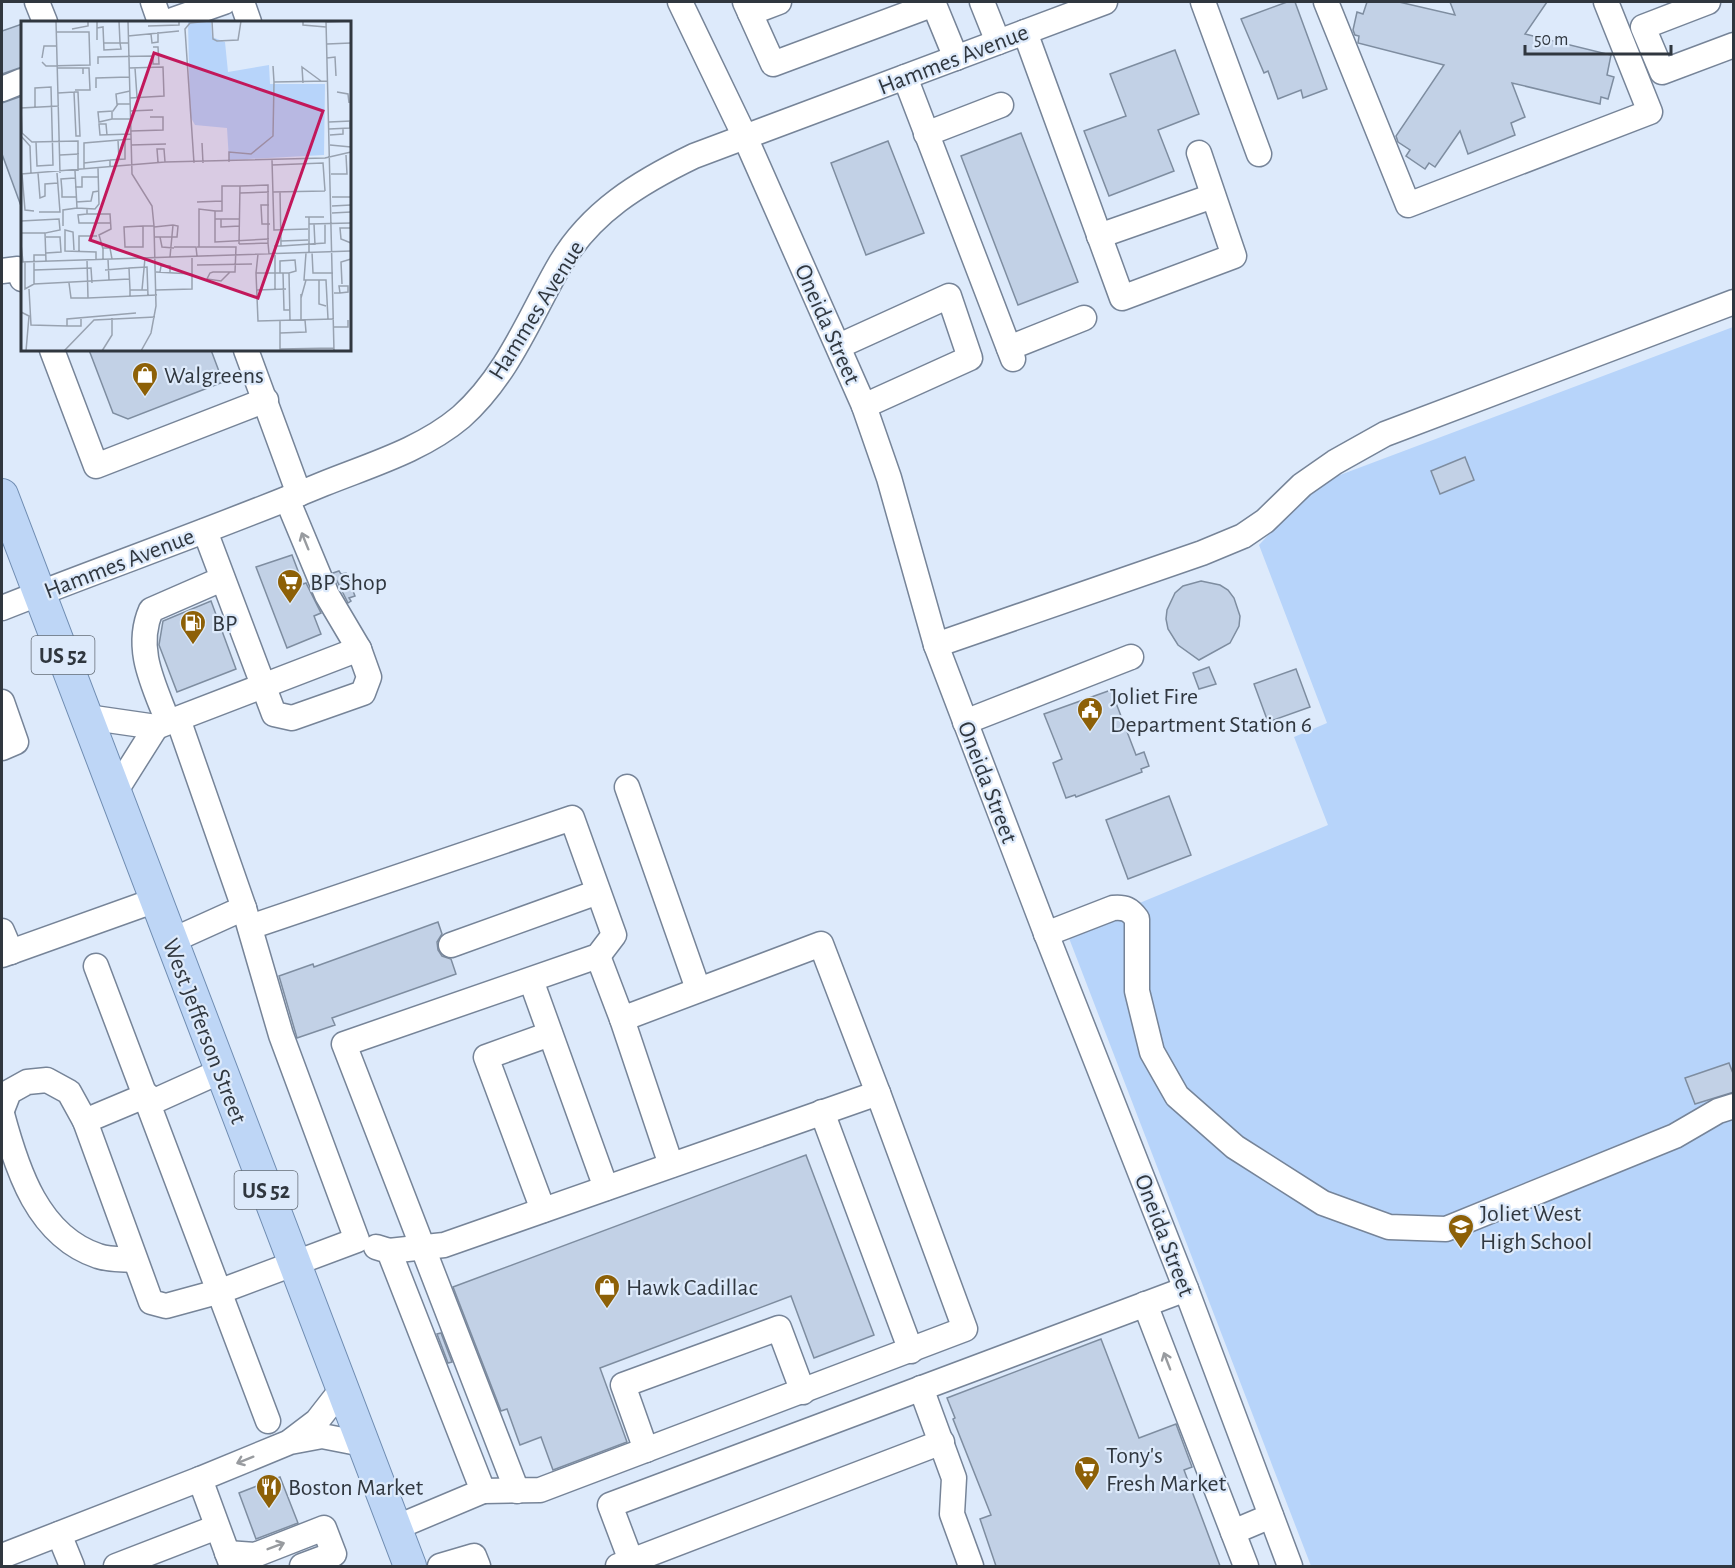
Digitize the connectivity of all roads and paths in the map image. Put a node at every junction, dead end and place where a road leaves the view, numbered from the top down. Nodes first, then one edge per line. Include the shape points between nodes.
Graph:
1 (37, 2) edge
2 (153, 2) edge
3 (224, 2) edge
4 (242, 2) edge
5 (680, 2) edge
6 (778, 2) edge
7 (982, 2) edge
8 (1105, 2) edge
9 (1203, 2) edge
10 (1326, 2) edge
11 (1606, 2) edge
12 (1708, 2) edge
13 (933, 3) edge
14 (747, 7) edge
15 (45, 21) edge
16 (160, 21) edge
17 (170, 21) edge
18 (249, 21) edge
19 (1025, 32) junction
20 (998, 42) junction
21 (1734, 45) edge
22 (956, 58) junction
23 (905, 77) junction
24 (21, 81) edge
25 (2, 89) edge
26 (1001, 105) dead end
27 (926, 134) junction
28 (745, 137) junction
29 (1199, 153) dead end
30 (1259, 154) dead end
31 (1213, 196) junction
32 (1099, 236) junction
33 (2, 271) edge
34 (21, 276) edge
35 (1734, 302) edge
36 (1084, 318) dead end
37 (839, 346) junction
38 (52, 351) edge
39 (246, 351) edge
40 (266, 400) junction
41 (864, 406) junction
42 (293, 497) junction
43 (4, 505) edge
44 (205, 531) junction
45 (222, 579) junction
46 (39, 593) junction
47 (2, 608) edge
48 (936, 645) junction
49 (359, 650) junction
50 (1131, 657) dead end
51 (262, 687) junction
52 (2, 702) edge
53 (87, 717) junction
54 (965, 722) junction
55 (168, 723) junction
56 (2, 748) edge
57 (627, 787) dead end
58 (115, 792) junction
59 (598, 892) junction
60 (156, 900) junction
61 (247, 918) junction
62 (1046, 934) junction
63 (171, 941) junction
64 (451, 945) dead end
65 (5, 946) edge
66 (598, 956) junction
67 (96, 966) dead end
68 (531, 980) junction
69 (698, 989) junction
70 (622, 1019) junction
71 (550, 1034) junction
72 (221, 1071) junction
73 (878, 1093) junction
74 (148, 1099) junction
75 (1734, 1106) edge
76 (2, 1112) edge
77 (822, 1112) junction
78 (85, 1121) junction
79 (672, 1165) junction
80 (606, 1188) junction
81 (543, 1210) junction
82 (357, 1240) junction
83 (423, 1247) junction
84 (389, 1251) junction
85 (135, 1260) junction
86 (294, 1263) junction
87 (1186, 1289) junction
88 (221, 1291) junction
89 (1145, 1304) junction
90 (911, 1351) junction
91 (921, 1388) junction
92 (342, 1389) junction
93 (803, 1392) junction
94 (268, 1421) dead end
95 (290, 1442) junction
96 (942, 1442) junction
97 (363, 1444) junction
98 (646, 1450) junction
99 (200, 1479) junction
100 (483, 1491) junction
101 (517, 1491) junction
102 (1271, 1516) junction
103 (218, 1527) junction
104 (395, 1528) junction
105 (1233, 1532) junction
106 (59, 1534) junction
107 (2, 1556) edge
108 (230, 1560) edge
109 (626, 1564) edge
110 (72, 1566) edge
111 (116, 1566) edge
112 (302, 1566) edge
113 (410, 1566) edge
114 (440, 1566) edge
115 (478, 1566) edge
116 (971, 1566) edge
117 (1246, 1566) edge
118 (1290, 1566) edge

1 - 15 street
2 - 16 street
3 - 17 street
4 - 18 street
5 - 28 street, Oneida Street
6 - 14 street
7 - 20 street
8 - 19 street, Hammes Avenue
9 - 30 street
10 - 11 street via 1408,205 1650,112
12 - 21 street via 1643,27 1662,72
13 - 14 street via 772,64
13 - 22 street
19 - 20 street, Hammes Avenue
19 - 32 street
20 - 22 street, Hammes Avenue
22 - 23 street, Hammes Avenue
23 - 27 street
23 - 28 street, Hammes Avenue
24 - 25 street
26 - 27 street
27 - 36 street via 1011,353
28 - 37 street, Oneida Street
28 - 42 street, Hammes Avenue via 694,156 649,179 592,222 560,265 499,374 460,417 422,444
29 - 31 street
31 - 32 street
31 - 32 street via 1234,256 1122,298
33 - 34 street via 18,269
35 - 48 street via 1385,435 1302,485 1244,536
37 - 41 street, Oneida Street
37 - 41 street via 949,296 970,358
38 - 40 street via 96,466
39 - 40 street
40 - 42 street
41 - 48 street, Oneida Street via 889,478
42 - 44 street, Hammes Avenue
49 -> 42 street via 327,595
43 - 46 main road, West Jefferson Street / US 52
44 - 45 street
44 - 46 street, Hammes Avenue
45 - 51 street
45 - 55 street via 151,610 143,635 146,662
46 - 47 street, Hammes Avenue
46 - 53 main road, West Jefferson Street / US 52
48 - 54 street, Oneida Street
49 - 51 street
49 - 51 street via 369,677 363,693 284,718 274,714
50 - 54 street
51 - 55 street
52 - 56 street via 16,742
53 - 55 street
53 - 58 main road, West Jefferson Street / US 52
54 - 62 street, Oneida Street
55 - 58 street
55 - 61 street
57 - 69 street
58 - 60 main road, West Jefferson Street / US 52
59 - 61 street via 572,818
59 - 64 street
59 - 66 street via 614,935
60 - 63 main road, West Jefferson Street / US 52
60 - 65 street
61 - 63 street
61 - 82 street via 281,1035
62 - 75 street via 1113,908 1132,911 1137,919 1137,991 1152,1052 1177,1096 1235,1147 1323,1203 1389,1227 1446,1229 1675,1136
62 - 87 street, Oneida Street
63 - 72 main road, West Jefferson Street / US 52
66 - 68 street
66 - 70 street
67 - 74 street
68 - 71 street
68 - 83 street via 344,1044
69 - 70 street
69 - 73 street via 821,944
70 - 79 street
71 - 80 street
71 - 81 street via 486,1057
72 - 74 street
72 - 86 main road, West Jefferson Street / US 52
73 - 77 street
73 - 90 street via 965,1329
74 - 78 street
74 - 88 street
76 - 78 street via 9,1092 27,1082 47,1080 69,1092
76 - 85 street via 10,1146 38,1210 65,1239 99,1257
77 - 79 street
77 - 90 street
78 - 85 street
79 - 80 street
80 - 81 street
81 - 83 street via 444,1245
82 - 84 street
82 - 86 street
83 - 84 street
83 - 101 street
84 - 100 street
85 - 88 street via 151,1302 166,1306
86 - 88 street
86 - 92 main road, West Jefferson Street / US 52
87 - 89 street
87 - 102 street, Oneida Street
88 - 94 street
89 - 91 street
105 -> 89 street
90 - 93 street
91 - 96 street
91 - 109 street via 610,1505
92 - 95 street via 317,1421
92 - 97 main road, West Jefferson Street / US 52
93 - 98 street
93 - 98 street via 779,1328 623,1385
95 - 97 street via 322,1436
95 -> 99 street
96 - 109 street
96 - 116 street via 954,1478 952,1514
97 - 104 main road, West Jefferson Street / US 52
98 - 101 street via 540,1490
99 - 103 street
99 - 106 street
100 - 101 street
100 - 104 street
102 - 105 street
102 - 118 street, Oneida Street
103 - 108 street
103 - 111 street
104 - 113 main road, West Jefferson Street / US 52
105 - 117 street
106 - 107 street
106 - 110 street
108 -> 112 street via 255,1555 324,1528 334,1554
114 - 115 street via 474,1556

